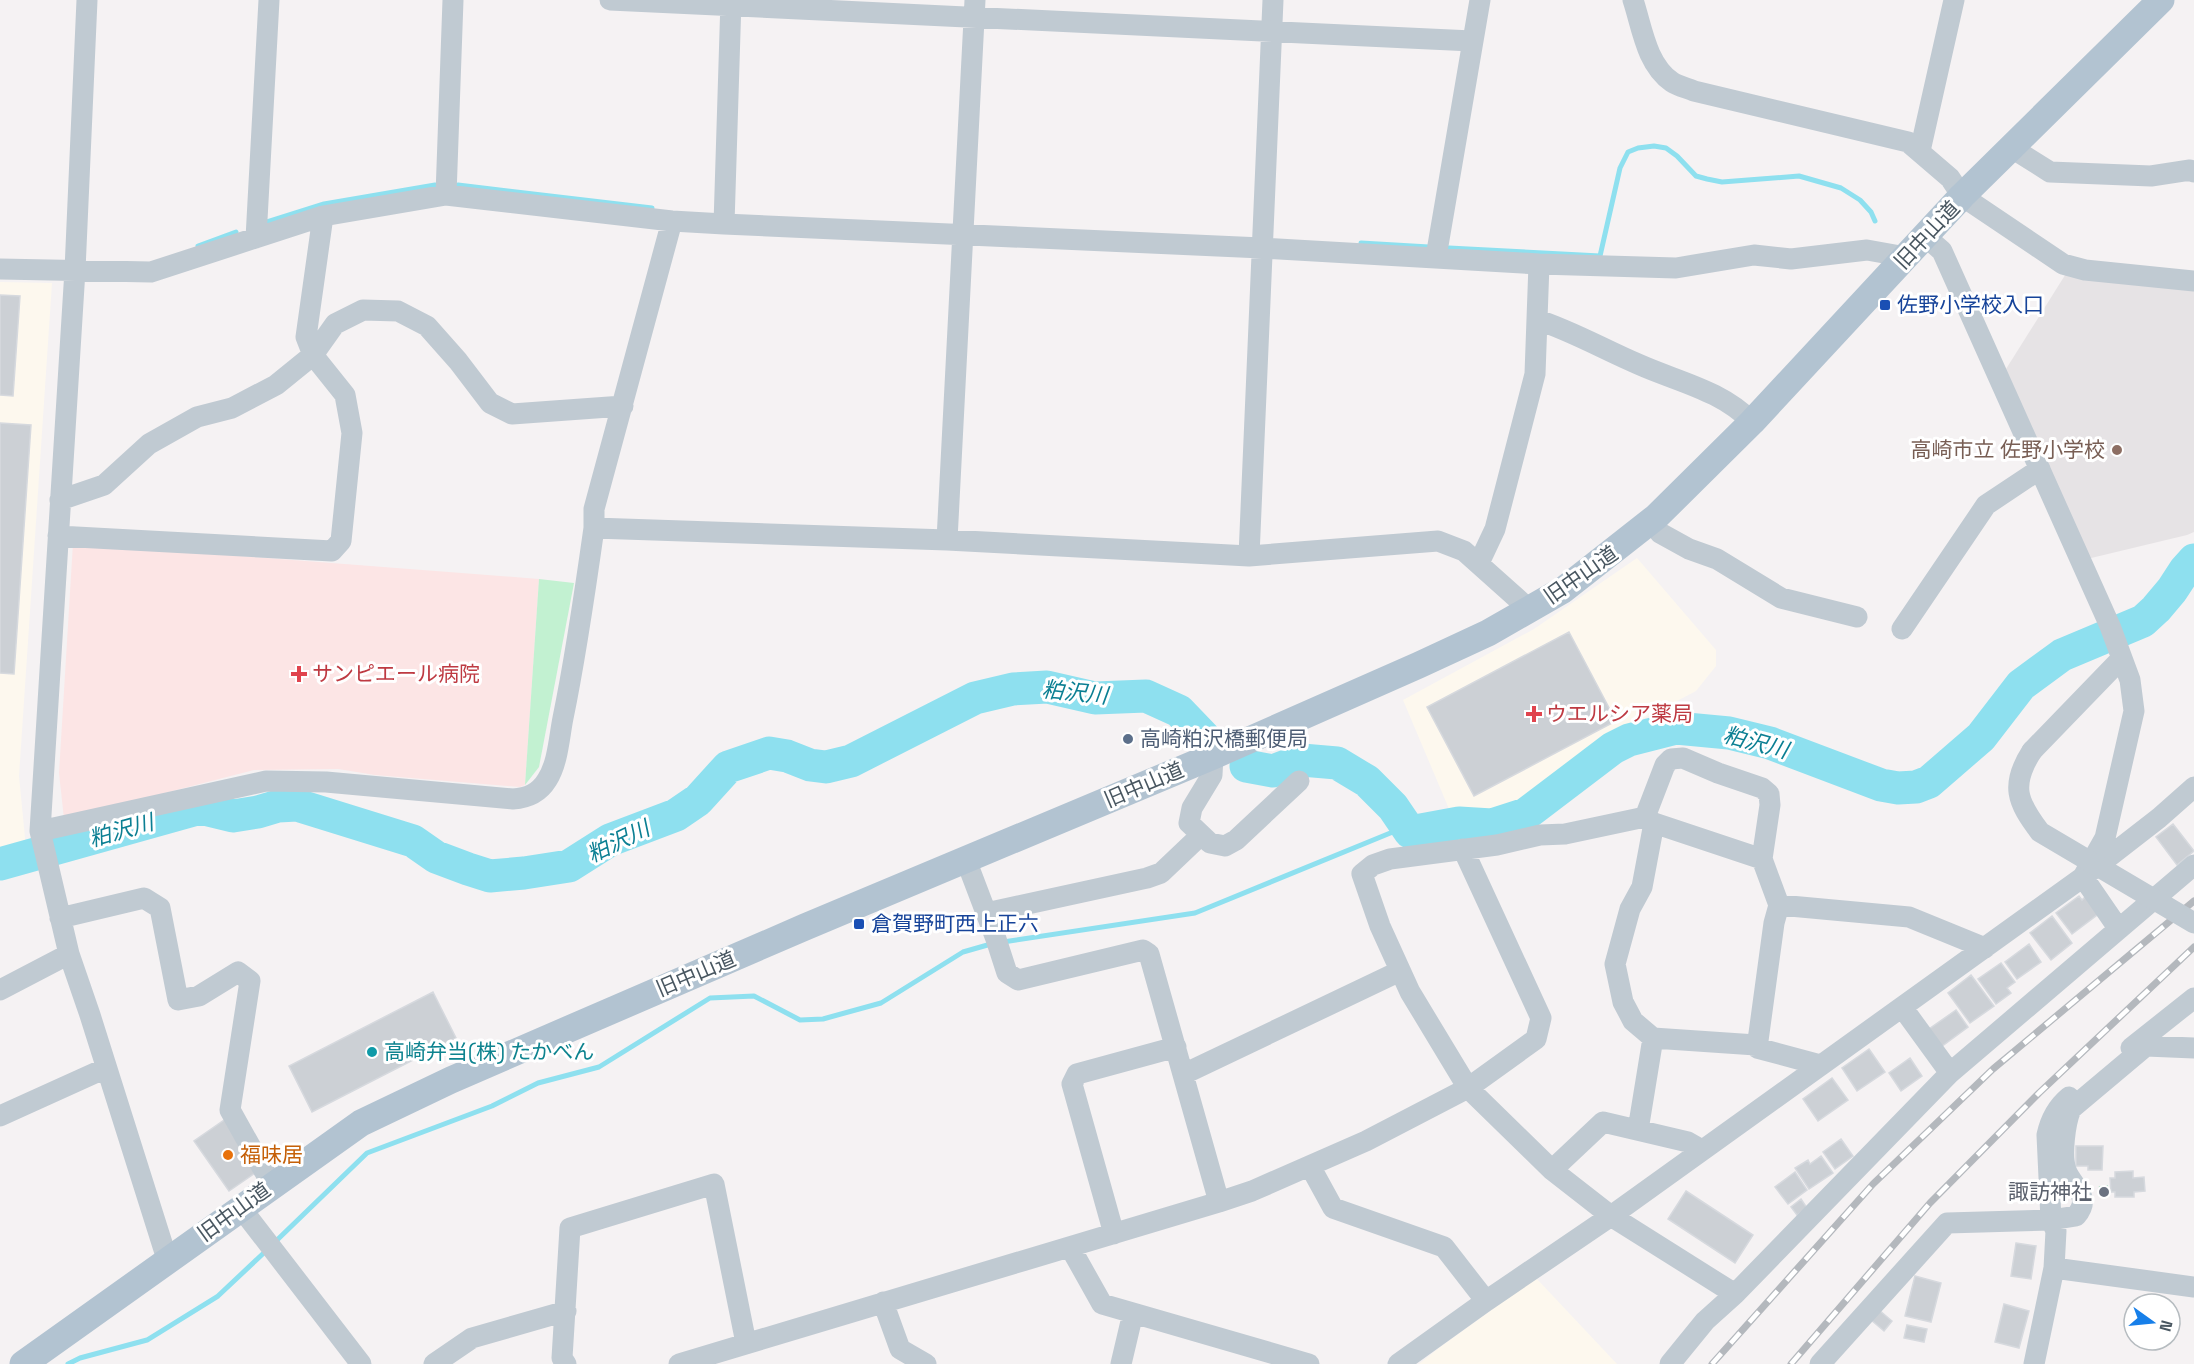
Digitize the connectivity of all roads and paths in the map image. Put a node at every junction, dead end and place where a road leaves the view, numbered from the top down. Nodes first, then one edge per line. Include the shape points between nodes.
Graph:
1 (87, 0) edge
2 (269, 0) edge
3 (453, 0) edge
4 (610, 0) edge
5 (1273, 0) edge
6 (1480, 0) edge
7 (1633, 0) edge
8 (1954, 0) edge
9 (2160, 0) edge
10 (730, 3) edge
11 (974, 8) edge
12 (1272, 30) junction
13 (1472, 41) junction
14 (2012, 148) junction
15 (1920, 151) junction
16 (2194, 172) edge
17 (446, 195) junction
18 (1962, 196) junction
19 (323, 216) junction
20 (672, 220) junction
21 (724, 224) junction
22 (963, 234) junction
23 (1926, 237) junction
24 (256, 238) junction
25 (1262, 248) junction
26 (1436, 257) junction
27 (1906, 257) junction
28 (1539, 264) junction
29 (0, 268) edge
30 (75, 270) junction
31 (2194, 281) edge
32 (1538, 320) junction
33 (314, 355) junction
34 (623, 406) junction
35 (1752, 422) junction
36 (2040, 469) junction
37 (60, 500) junction
38 (1651, 521) junction
39 (594, 528) junction
40 (58, 536) junction
41 (947, 540) junction
42 (1249, 556) junction
43 (1479, 563) junction
44 (1530, 610) junction
45 (1857, 617) dead end
46 (1902, 628) dead end
47 (2121, 659) junction
48 (1213, 756) junction
49 (1299, 781) dead end
50 (2194, 787) edge
51 (1650, 820) junction
52 (1201, 835) junction
53 (42, 837) junction
54 (1462, 849) junction
55 (1762, 859) junction
56 (966, 860) junction
57 (2194, 865) edge
58 (2083, 878) junction
59 (1779, 905) junction
60 (986, 913) junction
61 (60, 918) junction
62 (2194, 923) edge
63 (2118, 927) junction
64 (1985, 948) junction
65 (69, 954) junction
66 (1400, 971) junction
67 (0, 990) edge
68 (2194, 998) edge
69 (1902, 1007) junction
70 (1653, 1038) junction
71 (1756, 1045) junction
72 (1176, 1047) junction
73 (2194, 1048) edge
74 (1820, 1065) junction
75 (106, 1068) junction
76 (1950, 1073) junction
77 (1184, 1074) junction
78 (1468, 1088) junction
79 (0, 1116) edge
80 (1638, 1130) junction
81 (1702, 1149) junction
82 (1310, 1166) junction
83 (1552, 1170) junction
84 (272, 1185) junction
85 (1219, 1202) junction
86 (241, 1208) junction
87 (1611, 1216) junction
88 (2051, 1220) junction
89 (1114, 1234) junction
90 (1070, 1247) junction
91 (167, 1259) junction
92 (2054, 1268) junction
93 (2194, 1287) edge
94 (1736, 1294) junction
95 (1486, 1301) junction
96 (884, 1302) junction
97 (566, 1311) junction
98 (1134, 1313) junction
99 (746, 1343) junction
100 (693, 1362) edge
101 (922, 1363) edge
102 (23, 1364) edge
103 (361, 1364) edge
104 (434, 1364) edge
105 (566, 1364) edge
106 (1120, 1364) edge
107 (1309, 1364) edge
108 (1398, 1364) edge
109 (1671, 1364) edge
110 (1820, 1364) edge
111 (2034, 1364) edge

1 - 30 street
2 - 24 street
3 - 17 street
4 - 10 street
5 - 12 street
6 - 13 street
7 - 15 street via 1657,67 1672,82 1694,91 1908,142
8 - 15 street
9 - 14 main road, 旧中山道
10 - 11 street
10 - 21 street
11 - 12 street
11 - 22 street
12 - 13 street
12 - 25 street
13 - 26 street
14 - 16 street via 2050,172 2151,176
14 - 18 main road, 旧中山道
15 - 18 street via 1950,178
17 - 19 street
17 - 20 street
18 - 23 main road, 旧中山道
18 - 31 street via 2063,264 2085,270
19 - 24 street
19 - 33 street via 306,337
20 - 21 street
20 - 34 street
21 - 22 street
22 - 25 street
22 - 41 street
23 - 27 main road, 旧中山道
23 - 36 street via 1942,251
24 - 30 street via 151,272
25 - 26 street
25 - 42 street
26 - 28 street
27 - 28 street via 1867,250 1791,259 1754,255 1676,268
27 - 35 main road, 旧中山道
28 - 32 street
29 - 30 street
30 - 37 street
32 - 35 street via 1724,399
32 - 43 street via 1535,374 1495,529
33 - 34 street via 335,324 363,310 398,311 427,326 490,403 512,414
33 - 37 street via 276,385 232,408 197,417 149,444 104,485
33 - 40 street via 345,395 352,434 341,541 332,551
34 - 39 street via 594,509
35 - 38 main road, 旧中山道
36 - 46 street via 1986,505
36 - 47 street
37 - 40 street
38 - 44 main road, 旧中山道 via 1572,584
38 - 45 street via 1660,533 1717,559 1781,598
39 - 41 street
39 - 53 street via 554,764 547,780 527,798 266,781
40 - 53 street
41 - 42 street
42 - 43 street via 1438,541 1464,551
43 - 44 street
44 - 48 main road, 旧中山道 via 1488,633
47 - 58 street via 2130,680 2134,711 2105,838
47 - 62 street, bridge via 2032,752 2020,772 2018,795 2040,832
48 - 52 street via 1212,775 1192,808 1189,823
48 - 56 main road, 旧中山道
49 - 52 street via 1236,840 1225,846 1210,843
50 - 58 street
51 - 54 street
51 - 55 street
51 - 55 street via 1665,765 1671,759 1683,758 1769,794
51 - 70 street via 1642,887 1630,909 1615,963 1623,1002 1633,1021
52 - 60 street via 1161,873
53 - 61 street
54 - 66 street via 1390,859 1362,874
54 - 78 street via 1541,1018 1536,1039
55 - 59 street
56 - 60 street
56 - 84 main road, 旧中山道 via 451,1080 361,1123
57 - 63 street
58 - 63 street
58 - 64 street
59 - 64 street via 1909,917
59 - 71 street
60 - 72 street via 1007,973 1018,980 1143,950 1149,954
61 - 65 street
61 - 84 street via 144,898 160,908 178,1000 199,996 238,972 250,981 230,1110
63 - 76 street
64 - 69 street
65 - 67 street
65 - 75 street
66 - 77 street
66 - 78 street
68 - 88 street via 2062,1104 2047,1136
69 - 74 street
69 - 76 street
70 - 71 street
70 - 80 street
71 - 74 street
72 - 77 street
72 - 89 street via 1077,1074 1072,1084
73 - 88 street via 2146,1046 2071,1109 2064,1160 2083,1203 2076,1216
74 - 81 street
75 - 79 street
75 - 91 street
76 - 94 street
77 - 85 street
78 - 82 street
78 - 83 street
80 - 81 street
80 - 83 street via 1603,1122
81 - 87 street
82 - 85 street
82 - 95 street via 1333,1208 1444,1247
83 - 87 street
84 - 86 main road, 旧中山道
85 - 89 street
86 - 91 main road, 旧中山道
86 - 103 street
87 - 94 street
87 - 95 street
88 - 92 street via 2056,1231
88 - 110 street via 1947,1223
89 - 90 street
90 - 96 street
90 - 98 street via 1102,1304
91 - 102 main road, 旧中山道
92 - 93 street
92 - 111 street
94 - 109 street via 1705,1321
95 - 108 street
96 - 99 street
96 - 101 street via 900,1350
97 - 99 street via 570,1228 714,1184
97 - 104 street via 472,1338
97 - 105 street via 562,1358
98 - 106 street
98 - 107 street
99 - 100 street

